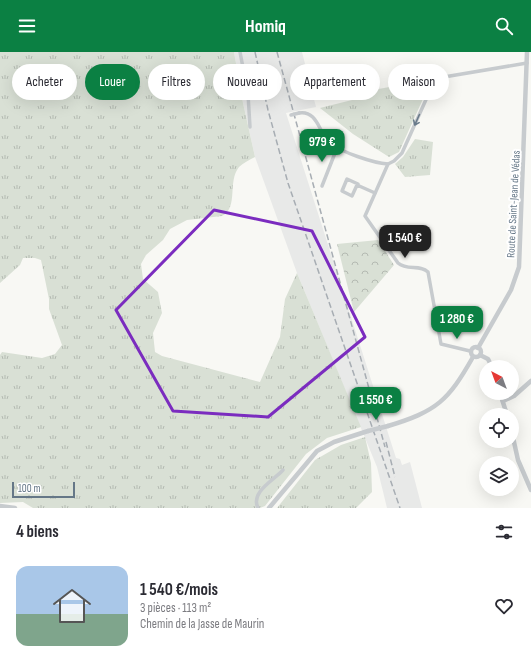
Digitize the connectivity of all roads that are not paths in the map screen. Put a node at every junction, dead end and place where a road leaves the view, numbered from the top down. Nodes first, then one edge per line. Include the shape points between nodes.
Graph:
1 (240, 52) edge
2 (527, 52) edge
3 (528, 61) edge
4 (291, 115) dead end
5 (250, 127) dead end
6 (337, 148) junction
7 (388, 164) junction
8 (322, 186) dead end
9 (357, 186) junction
10 (375, 193) junction
11 (478, 348) junction
12 (470, 351) junction
13 (480, 355) junction
14 (473, 357) junction
15 (488, 360) edge
16 (531, 381) edge
17 (503, 401) joint
18 (505, 408) edge
19 (515, 448) edge
20 (283, 470) dead end
21 (531, 490) edge
22 (0, 506) edge
23 (15, 508) edge
24 (258, 508) edge
25 (269, 508) edge

1 - 5 street via 248,94
2 - 3 street, Route de Saint-Jean de Védas
3 -> 7 street via 438,78 402,153
3 - 11 street, Route de Saint-Jean de Védas via 519,267 511,290
4 - 6 street, bridge via 306,114 316,120 326,139
6 - 7 street
6 - 8 street
7 - 10 street
9 - 9 street via 352,196 342,191 347,179 358,184
9 - 10 street
10 - 12 street via 366,212 366,218 398,263 404,267 421,268 428,272 441,344
11 - 12 street via 473,347
11 - 13 street via 481,350
12 - 14 street
13 - 14 street
13 - 15 street
14 - 25 street, bridge via 458,384 439,403 413,418 334,442 317,451
16 - 17 street via 514,396
17 - 18 street
19 - 21 street
20 - 24 street via 258,494
22 - 23 street

